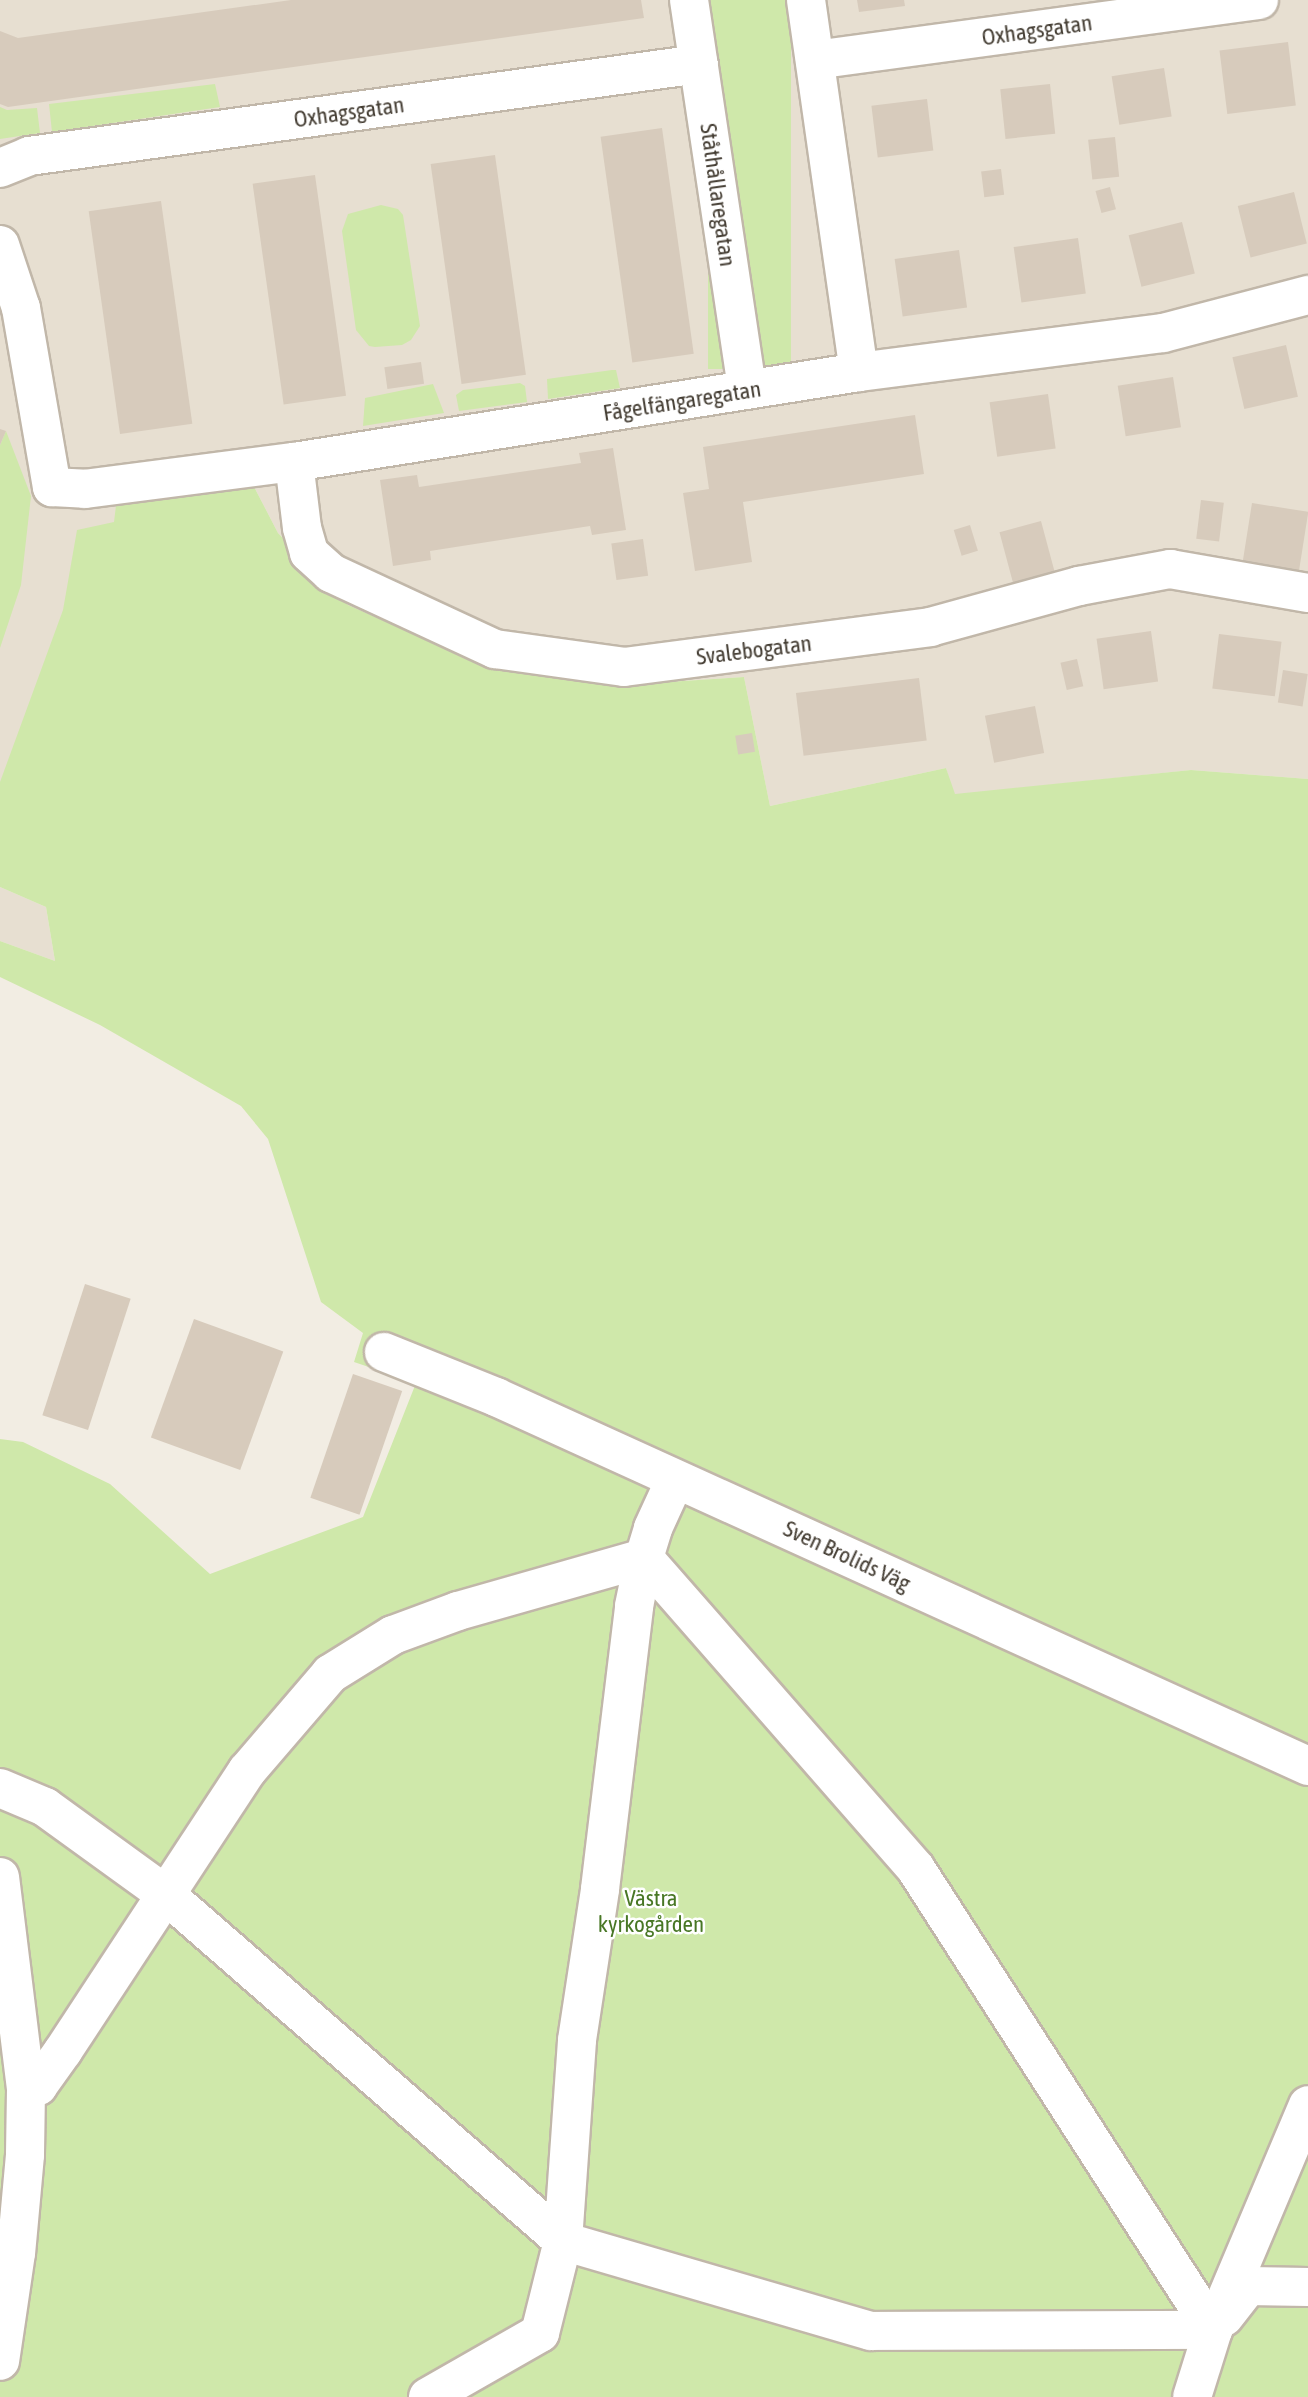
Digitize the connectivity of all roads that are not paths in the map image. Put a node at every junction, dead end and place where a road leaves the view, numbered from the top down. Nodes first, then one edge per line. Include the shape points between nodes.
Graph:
1 (689, 0) edge
2 (806, 0) edge
3 (1259, 0) edge
4 (815, 60) junction
5 (699, 65) junction
6 (0, 168) edge
7 (0, 245) edge
8 (1308, 295) edge
9 (14, 347) edge
10 (859, 372) junction
11 (747, 390) junction
12 (293, 462) junction
13 (1308, 593) edge
14 (384, 1352) dead end
15 (676, 1480) junction
16 (645, 1558) junction
17 (1308, 1766) edge
18 (0, 1788) edge
19 (0, 1877) edge
20 (165, 1894) junction
21 (26, 2090) junction
22 (1308, 2105) edge
23 (563, 2241) junction
24 (1308, 2287) edge
25 (1213, 2330) junction
26 (0, 2361) edge
27 (428, 2397) edge
28 (1192, 2397) edge

1 - 5 street, Ståthållaregatan
2 - 4 street
3 - 4 street, Oxhagsgatan
4 - 10 street
5 - 6 street, Oxhagsgatan via 29,156
5 - 11 street, Ståthållaregatan
7 - 9 street via 21,308
8 - 10 street, Fågelfängaregatan via 1163,333
9 - 12 street, Fågelfängaregatan via 52,487 85,489
10 - 11 street, Fågelfängaregatan
11 - 12 street, Fågelfängaregatan
12 - 13 street, Svalebogatan via 309,553 331,573 495,649 624,667 930,627 1079,586 1170,569
14 - 15 street, Sven Brolids Väg via 496,1397
15 - 16 street via 653,1528
15 - 17 street, Sven Brolids Väg
16 - 20 street via 393,1635 330,1674 249,1768
16 - 23 street via 634,1606 577,2040
16 - 25 street via 916,1869
18 - 20 street via 45,1807
19 - 21 street
20 - 21 street via 44,2077
20 - 23 street
21 - 26 street via 17,2241
22 - 25 street
23 - 25 street via 871,2330
23 - 27 street via 540,2333
24 - 25 street via 1248,2286
25 - 28 street

